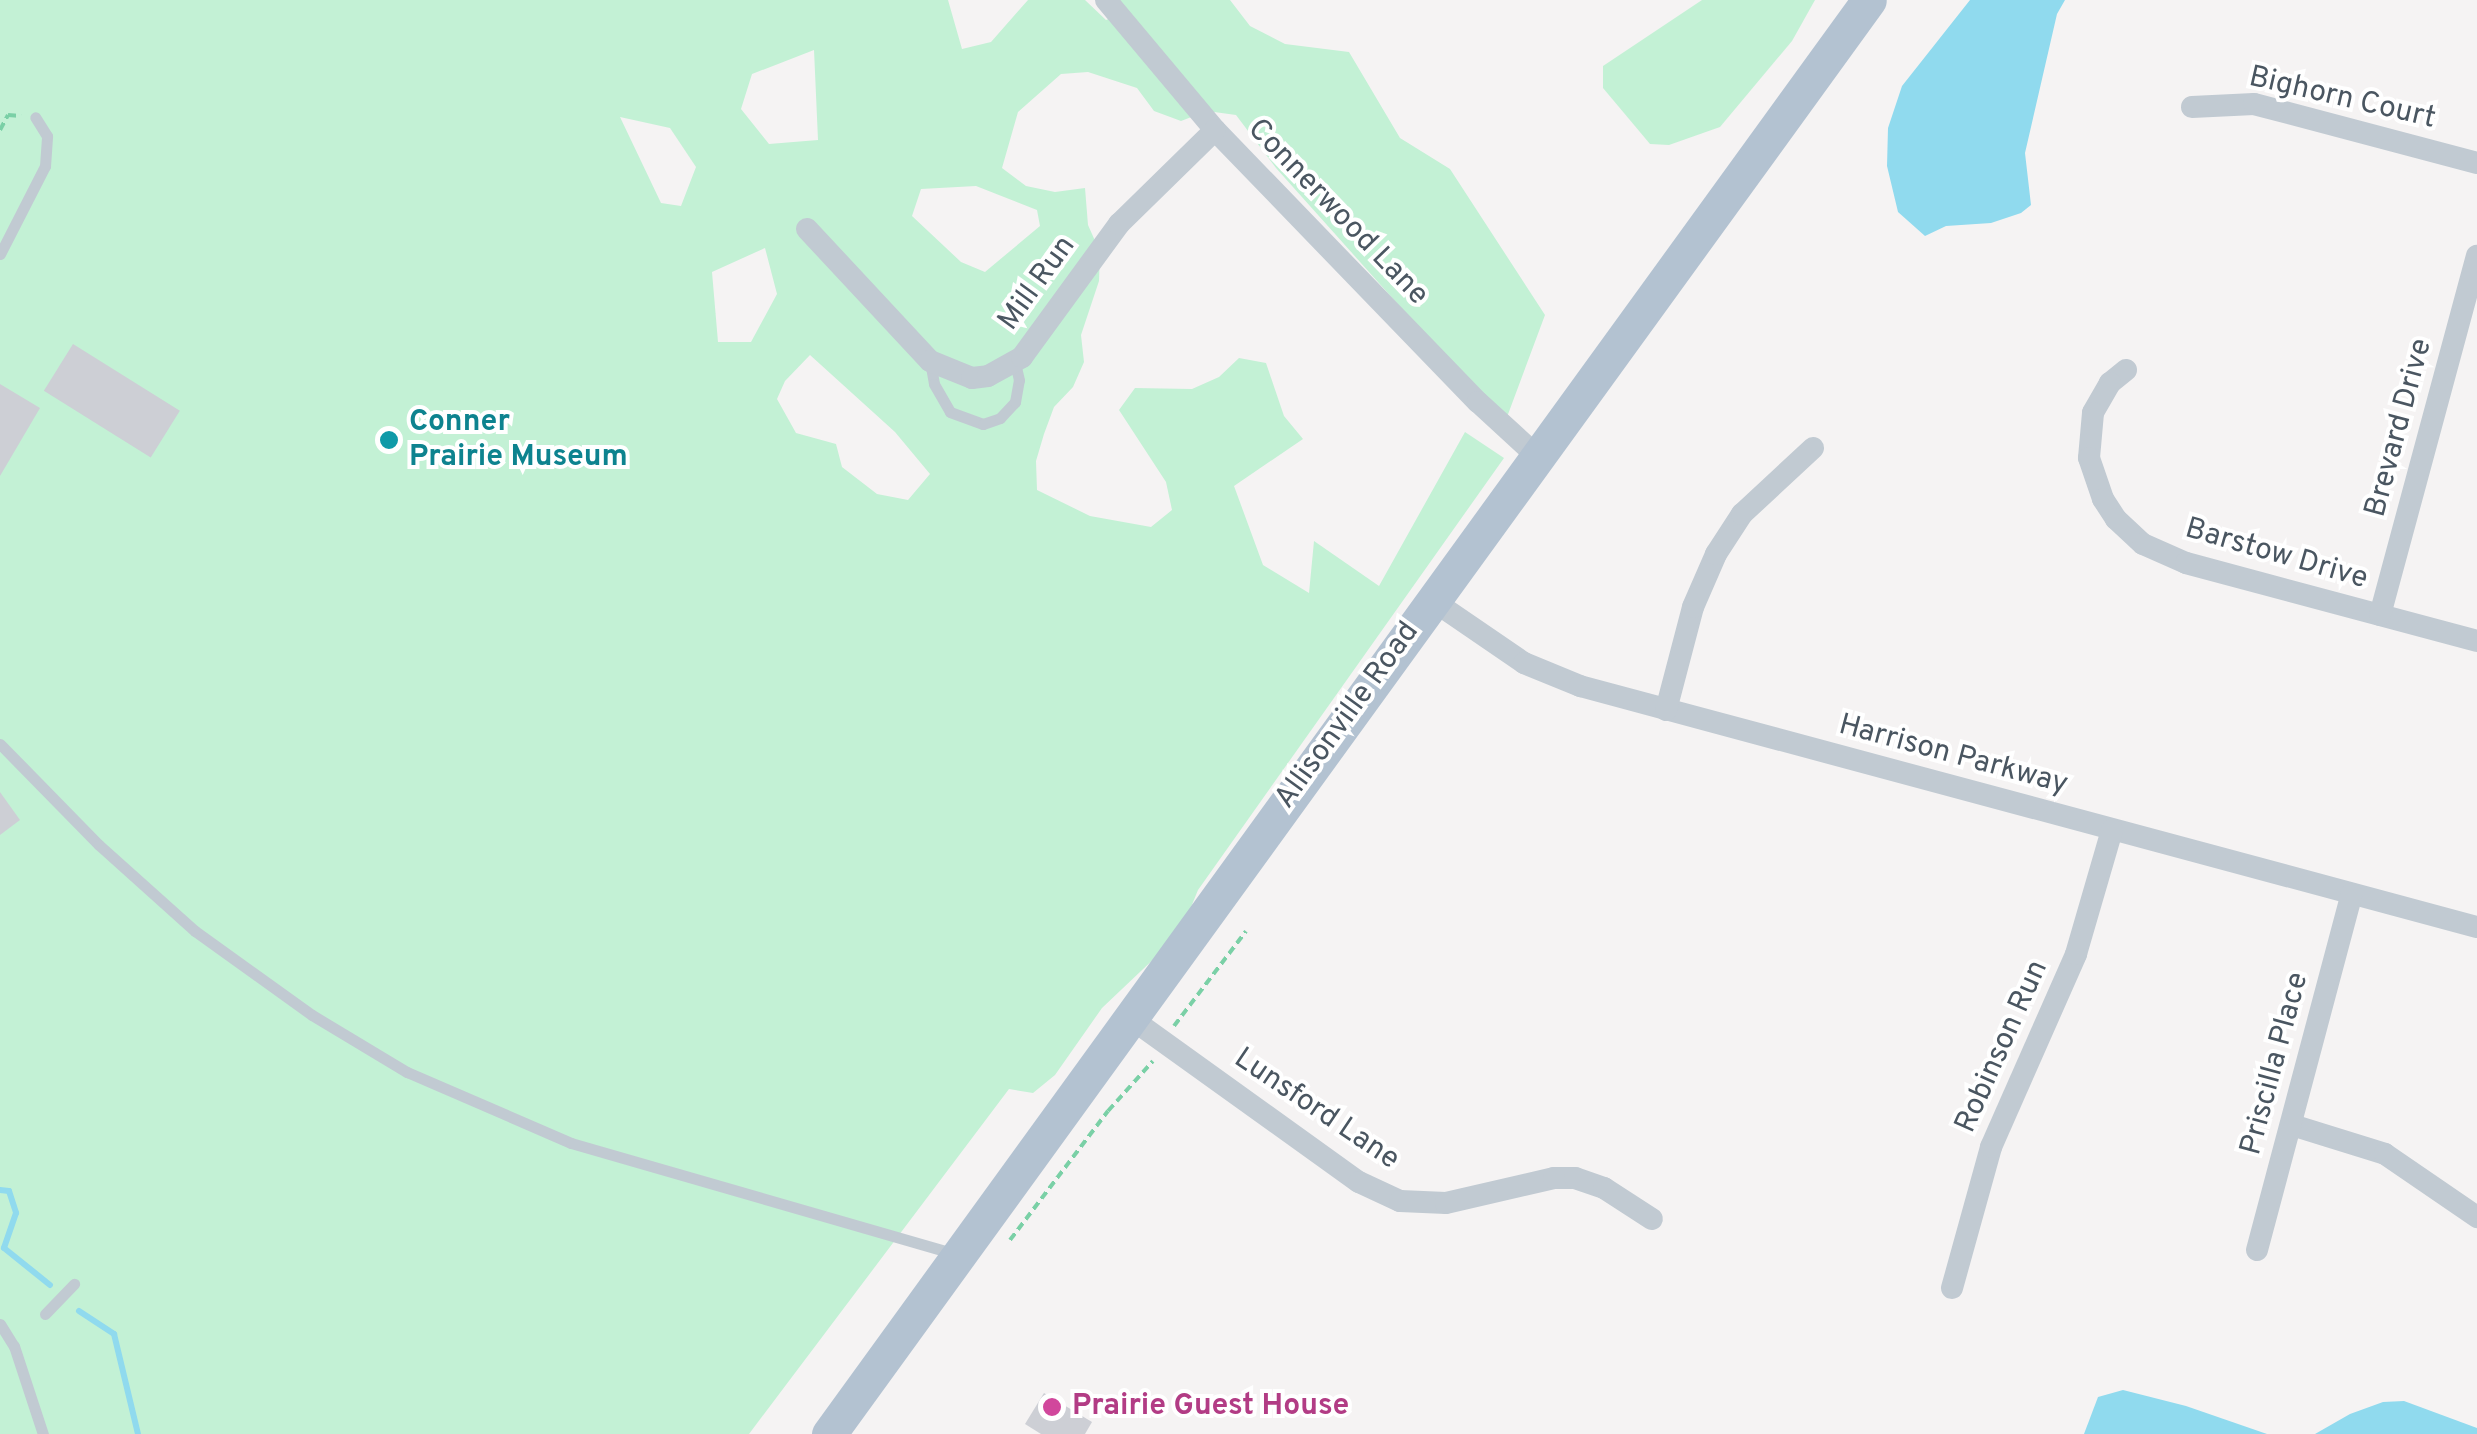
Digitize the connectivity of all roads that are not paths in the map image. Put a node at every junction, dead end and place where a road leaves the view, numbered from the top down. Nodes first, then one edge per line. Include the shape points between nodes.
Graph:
1 (1106, 0) edge
2 (1869, 0) edge
3 (2192, 108) dead end
4 (35, 117) road end
5 (1216, 130) junction
6 (2477, 162) edge
7 (807, 228) dead end
8 (0, 254) edge
9 (2477, 256) edge
10 (930, 361) junction
11 (1015, 362) junction
12 (2126, 370) dead end
13 (1813, 448) dead end
14 (1537, 456) junction
15 (1432, 600) junction
16 (2380, 615) junction
17 (2477, 642) edge
18 (1666, 710) junction
19 (0, 744) edge
20 (2112, 830) junction
21 (2352, 894) junction
22 (2477, 928) edge
23 (1130, 1017) junction
24 (2292, 1124) junction
25 (2477, 1217) edge
26 (1652, 1218) dead end
27 (2257, 1250) dead end
28 (958, 1254) junction
29 (74, 1284) dead end
30 (1952, 1288) dead end
31 (45, 1314) dead end
32 (0, 1324) edge
33 (42, 1434) edge
34 (829, 1434) edge

1 - 5 street, Connerwood Lane
2 - 14 main road, Allisonville Road
3 - 6 street, Bighorn Court via 2254,104
4 - 8 lane via 47,136 45,166
5 - 11 street, Mill Run via 1119,224
5 - 14 street, Connerwood Lane
7 - 10 street, Mill Run
9 - 16 street, Brevard Drive
10 - 11 street, Mill Run via 972,378
10 - 11 lane via 950,412 983,424 1015,402
12 - 16 street, Barstow Drive via 2098,402 2088,439 2094,481 2130,534 2186,563
13 - 18 street via 1742,514 1716,554 1693,607
14 - 15 main road, Allisonville Road
15 - 18 street, Harrison Parkway via 1541,672
15 - 23 main road, Allisonville Road
16 - 17 street, Barstow Drive
18 - 20 street, Harrison Parkway
19 - 28 lane via 195,930 312,1015 407,1072 571,1143
20 - 21 street, Harrison Parkway
20 - 30 street, Robinson Run via 2076,954 1994,1136
21 - 22 street, Harrison Parkway
21 - 24 street, Priscilla Place
23 - 26 street, Lunsford Lane via 1359,1182 1400,1201 1446,1203 1576,1178
23 - 28 main road, Allisonville Road
24 - 25 street via 2385,1154
24 - 27 street, Priscilla Place
28 - 34 main road, Allisonville Road
29 - 31 lane
32 - 33 lane via 14,1346

